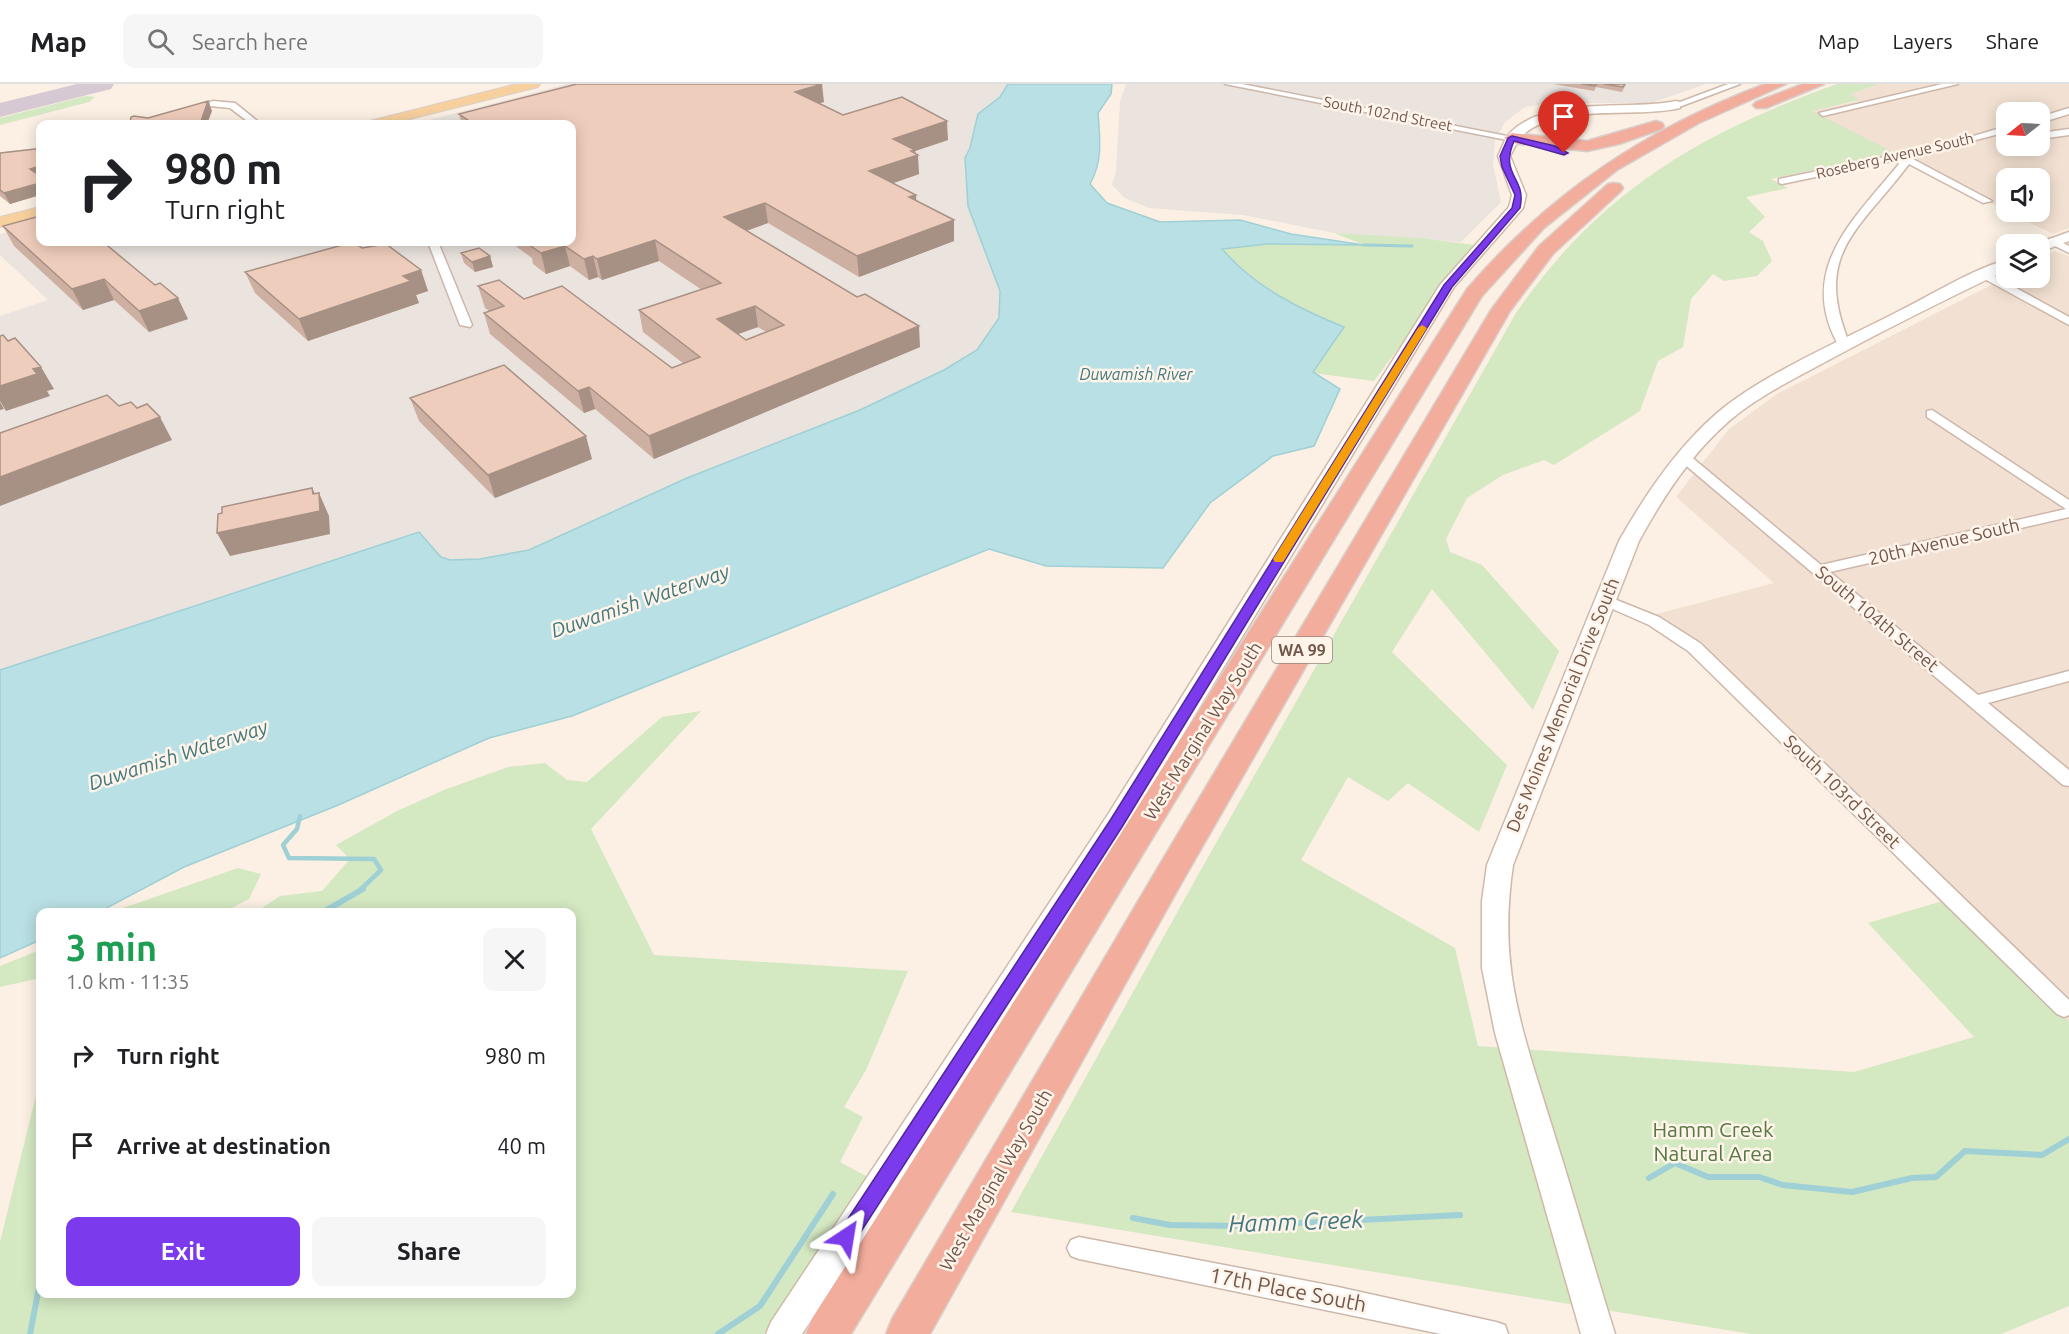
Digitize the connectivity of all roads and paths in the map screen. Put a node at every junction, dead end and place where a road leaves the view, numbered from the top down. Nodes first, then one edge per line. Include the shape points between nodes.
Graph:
1 (533, 84) edge
2 (1229, 84) edge
3 (1736, 84) edge
4 (1779, 84) edge
5 (1817, 84) edge
6 (1954, 84) edge
7 (213, 104) dead end
8 (1676, 105) joint
9 (1714, 109) junction
10 (2069, 111) edge
11 (1823, 113) dead end
12 (2050, 117) edge
13 (251, 120) edge
14 (391, 120) edge
15 (1996, 132) edge
16 (2069, 132) edge
17 (2050, 135) edge
18 (1512, 138) junction
19 (1996, 141) edge
20 (1949, 146) junction
21 (1900, 156) junction
22 (1782, 181) dead end
23 (1988, 201) dead end
24 (36, 213) edge
25 (0, 222) edge
26 (2069, 236) edge
27 (2050, 243) edge
28 (2050, 245) edge
29 (435, 246) edge
30 (1513, 246) junction
31 (2069, 250) edge
32 (1996, 270) edge
33 (1985, 275) junction
34 (2069, 322) edge
35 (466, 325) dead end
36 (1844, 345) junction
37 (1932, 414) dead end
38 (1684, 458) junction
39 (2069, 506) edge
40 (2069, 513) edge
41 (1819, 570) junction
42 (1604, 600) junction
43 (2069, 676) edge
44 (1975, 701) junction
45 (2069, 780) edge
46 (2064, 1008) dead end
47 (1079, 1248) dead end
48 (783, 1334) edge
49 (827, 1334) edge
50 (907, 1334) edge
51 (1497, 1334) edge
52 (1598, 1334) edge

1 - 14 main road
2 - 18 street, South 102nd Street
3 - 8 street
4 - 9 highway, West Marginal Way South / WA 99
5 - 50 highway, West Marginal Way South / WA 99 via 1728,120 1641,169 1576,220 1546,250 1501,309
6 - 11 street
7 - 13 street via 232,105
8 - 18 street via 1644,111 1556,114 1532,122
9 - 18 highway via 1600,144 1575,146
9 - 30 highway, West Marginal Way South / WA 99 via 1641,148 1599,176
10 - 12 street
15 - 20 street, Roseberg Avenue South
16 - 17 street
18 - 30 highway via 1552,147 1572,158 1579,167 1577,176
18 - 48 street via 1504,156 1519,195 1516,208 1448,285 1116,823
19 - 20 street
20 - 21 street, Roseberg Avenue South
21 - 22 street, Roseberg Avenue South
21 - 23 street
21 - 36 street via 1904,164 1832,259 1827,282 1829,302
24 - 25 main road
26 - 27 street
28 - 31 street
29 - 35 street
30 - 49 highway, West Marginal Way South / WA 99 via 1474,293
32 - 33 street, Des Moines Memorial Drive South
33 - 34 street
33 - 36 street, Des Moines Memorial Drive South
36 - 38 street, Des Moines Memorial Drive South via 1740,404
37 - 39 street
38 - 41 street, South 104th Street
38 - 42 street, Des Moines Memorial Drive South via 1643,514
40 - 41 street, 20th Avenue South
41 - 44 street, South 104th Street
42 - 46 street, South 103rd Street via 1654,621 1694,647
42 - 52 street, Des Moines Memorial Drive South via 1500,865 1491,930 1500,1002
43 - 44 street
44 - 45 street, South 104th Street
47 - 51 street, 17th Place South

